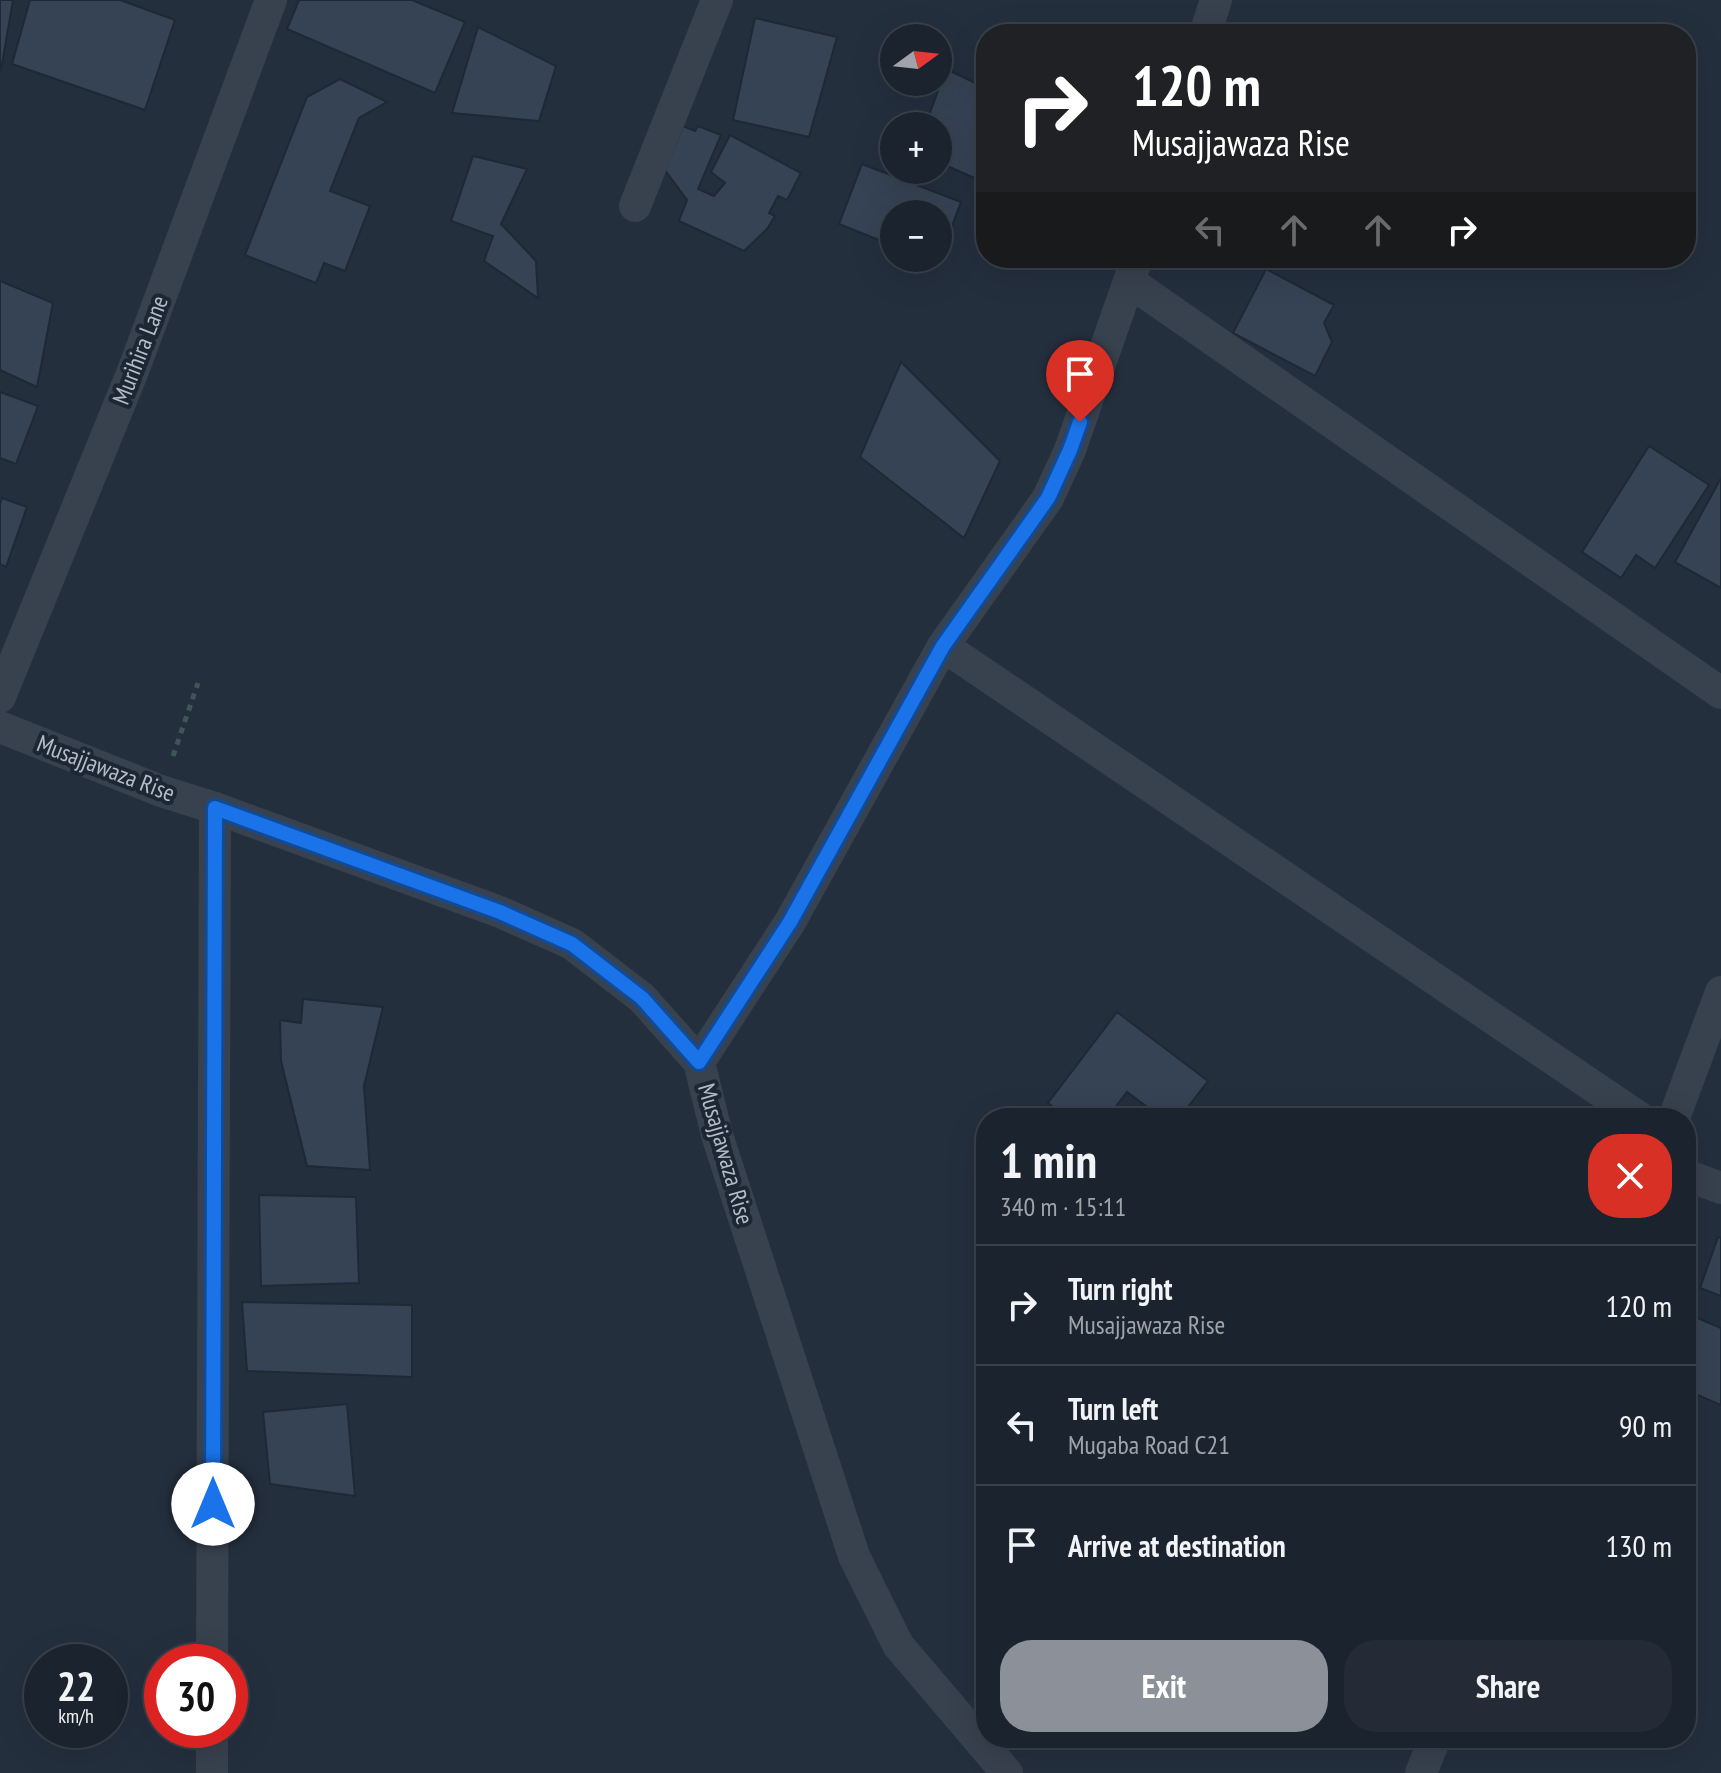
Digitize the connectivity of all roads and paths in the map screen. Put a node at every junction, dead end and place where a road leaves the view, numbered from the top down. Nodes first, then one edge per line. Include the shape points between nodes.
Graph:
1 (271, 0) edge
2 (717, 0) edge
3 (1216, 0) edge
4 (1208, 24) edge
5 (635, 206) dead end
6 (1133, 270) edge
7 (943, 646) junction
8 (198, 683) dead end
9 (1721, 693) edge
10 (0, 697) edge
11 (0, 727) edge
12 (161, 791) junction
13 (215, 808) junction
14 (1721, 992) edge
15 (699, 1062) junction
16 (1625, 1108) edge
17 (1678, 1108) edge
18 (1696, 1179) edge
19 (1721, 1188) edge
20 (212, 1644) edge
21 (976, 1737) edge
22 (212, 1748) edge
23 (986, 1748) edge
24 (1431, 1748) edge
25 (212, 1773) edge
26 (1007, 1773) edge
27 (1421, 1773) edge

1 - 10 street, Murihira Lane via 133,371
2 - 5 street
3 - 4 street
6 - 7 street via 1048,498
6 - 9 street
7 - 15 street via 790,922
7 - 16 street
8 - 12 path
11 - 12 street, Musajjawaza Rise
12 - 13 street, Musajjawaza Rise
13 - 15 street, Musajjawaza Rise via 500,912 572,944 642,998
13 - 20 street
14 - 17 street
15 - 21 street, Musajjawaza Rise via 717,1135 854,1556 898,1645
18 - 19 street
22 - 25 street
23 - 26 street, Musajjawaza Rise
24 - 27 street

